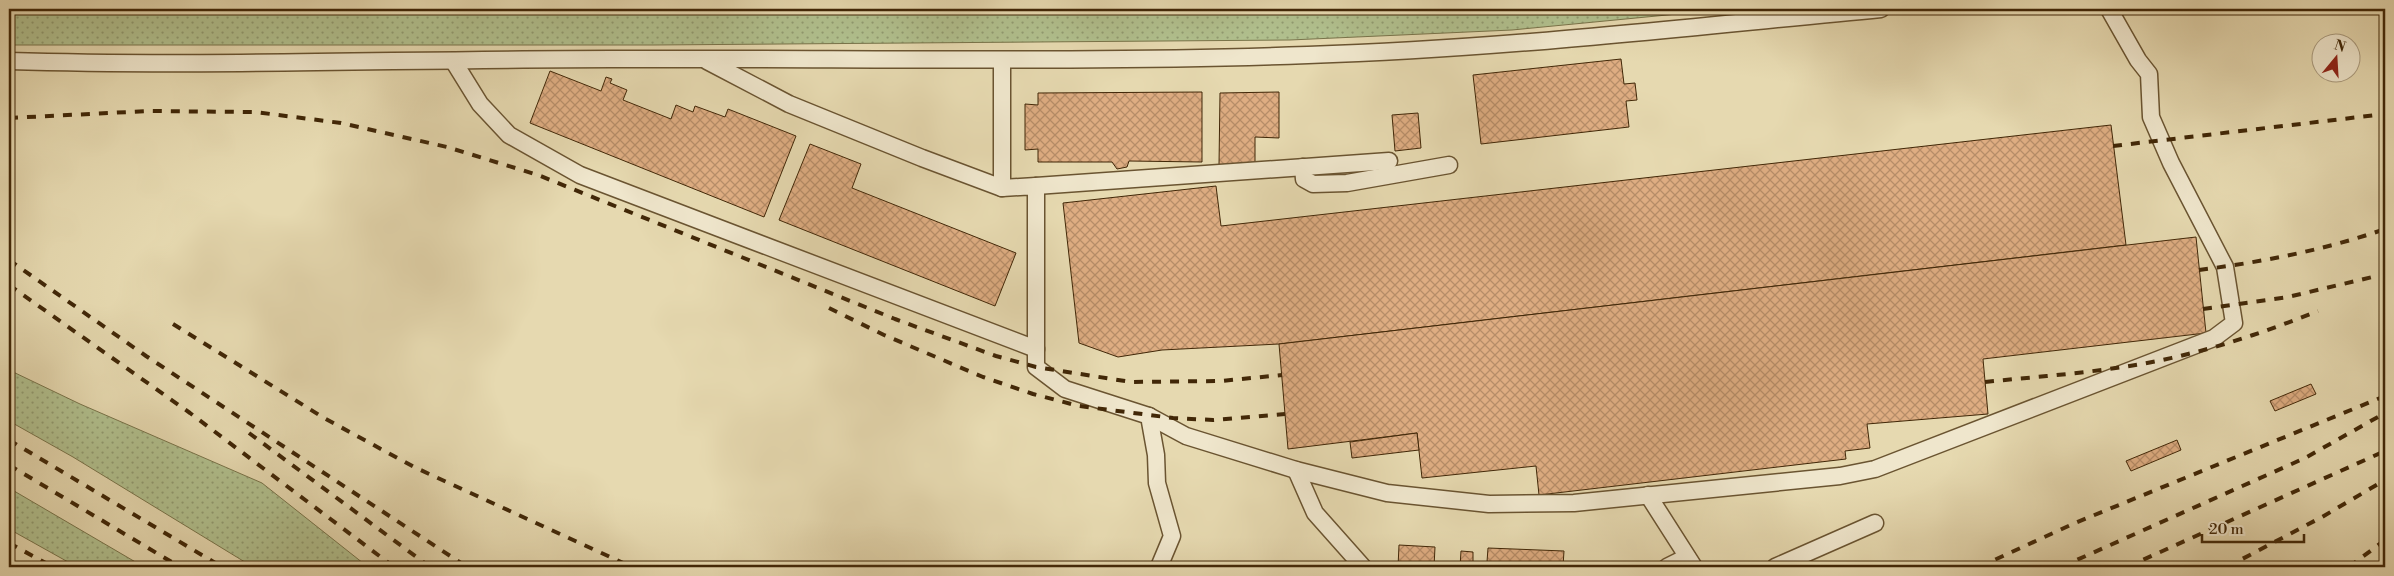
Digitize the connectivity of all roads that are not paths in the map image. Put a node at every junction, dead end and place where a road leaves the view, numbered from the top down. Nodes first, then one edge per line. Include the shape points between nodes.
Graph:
1 (1881, 9) edge
2 (2109, 9) edge
3 (706, 60) junction
4 (1002, 60) junction
5 (9, 61) edge
6 (454, 62) junction
7 (1389, 161) dead end
8 (1449, 165) dead end
9 (1303, 167) junction
10 (1036, 186) junction
11 (1002, 188) junction
12 (1036, 349) junction
13 (1149, 416) junction
14 (1296, 470) junction
15 (1648, 495) junction
16 (1875, 523) dead end
17 (1690, 562) edge
18 (1159, 567) edge
19 (1363, 567) edge
20 (1667, 567) edge
21 (1775, 567) edge

1 - 4 lane via 1513,44 1309,55
2 - 15 lane via 2138,60 2150,74 2151,117 2226,267 2234,323 2214,338 1875,469 1840,476
3 - 4 lane
3 - 6 lane
3 - 11 lane via 789,104
4 - 11 lane
5 - 6 lane
6 - 12 lane via 480,104 509,135 580,175
7 - 9 lane
8 - 9 lane via 1347,183 1313,184 1304,178
9 - 10 lane
10 - 11 lane
10 - 12 lane
12 - 13 lane via 1036,367 1065,389
13 - 14 lane via 1186,436
13 - 18 lane via 1157,483 1172,536
14 - 15 lane via 1387,493 1489,504 1574,503
14 - 19 lane via 1315,513
15 - 17 lane
16 - 21 lane
17 - 20 lane

